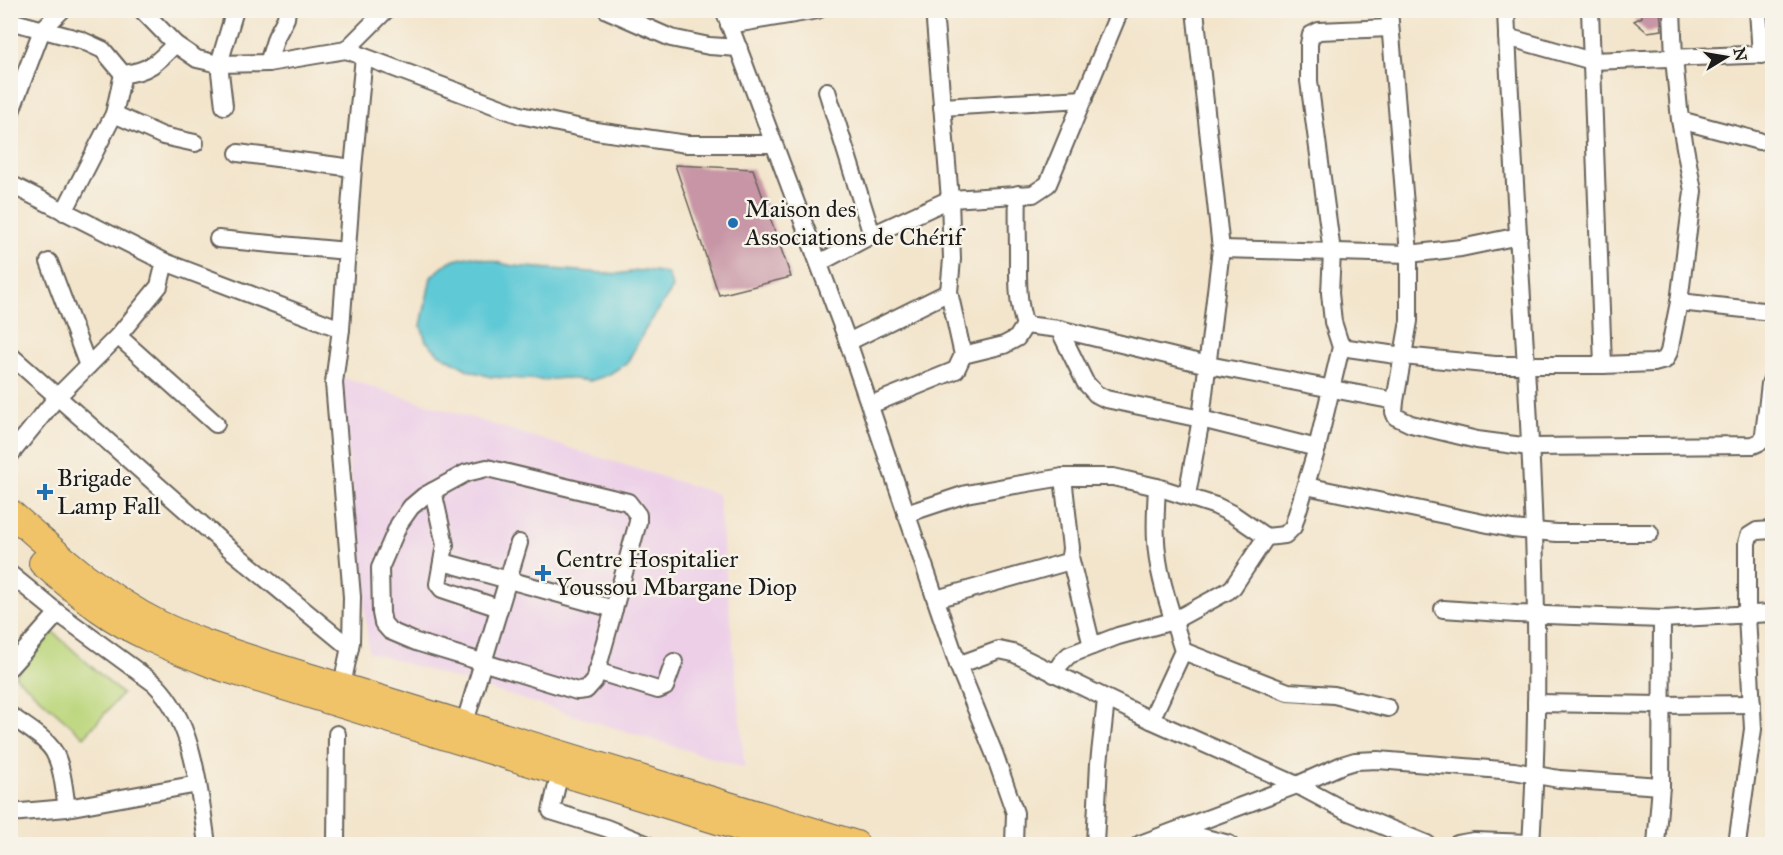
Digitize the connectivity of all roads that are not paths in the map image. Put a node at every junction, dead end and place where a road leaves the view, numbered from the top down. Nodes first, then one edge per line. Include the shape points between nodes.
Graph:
1 (62, 10) edge
2 (142, 10) edge
3 (234, 10) edge
4 (287, 10) edge
5 (386, 10) edge
6 (607, 10) edge
7 (818, 10) edge
8 (934, 10) edge
9 (1120, 10) edge
10 (1195, 10) edge
11 (1389, 10) edge
12 (1506, 10) edge
13 (1590, 10) edge
14 (1672, 10) edge
15 (1758, 10) edge
16 (726, 18) edge
17 (10, 21) edge
18 (1390, 28) junction
19 (42, 30) junction
20 (1507, 37) junction
21 (175, 44) junction
22 (739, 48) junction
23 (346, 50) junction
24 (1767, 55) edge
25 (364, 57) junction
26 (1674, 58) junction
27 (1592, 61) junction
28 (268, 63) junction
29 (219, 64) junction
30 (123, 74) junction
31 (827, 91) dead end
32 (1083, 99) junction
33 (224, 106) dead end
34 (942, 106) junction
35 (10, 114) edge
36 (114, 114) junction
37 (1680, 120) junction
38 (1759, 141) dead end
39 (195, 143) dead end
40 (773, 144) junction
41 (238, 153) dead end
42 (353, 168) junction
43 (10, 184) edge
44 (1018, 194) junction
45 (950, 199) junction
46 (64, 212) junction
47 (872, 235) junction
48 (1520, 236) junction
49 (218, 238) dead end
50 (1221, 249) junction
51 (347, 251) junction
52 (1332, 252) junction
53 (1409, 254) junction
54 (49, 262) dead end
55 (165, 262) junction
56 (819, 263) junction
57 (949, 292) junction
58 (1679, 302) junction
59 (1773, 312) edge
60 (1025, 325) junction
61 (341, 329) junction
62 (1059, 329) junction
63 (118, 336) junction
64 (848, 342) junction
65 (1341, 347) junction
66 (10, 355) edge
67 (963, 355) junction
68 (1403, 357) junction
69 (1208, 364) junction
70 (1604, 365) junction
71 (88, 366) junction
72 (1525, 366) junction
73 (1773, 379) edge
74 (1332, 390) junction
75 (58, 396) junction
76 (1395, 401) junction
77 (870, 405) junction
78 (1201, 419) junction
79 (1769, 419) edge
80 (216, 424) dead end
81 (1530, 447) junction
82 (1317, 448) junction
83 (10, 455) edge
84 (1063, 477) junction
85 (1306, 486) junction
86 (1157, 487) junction
87 (433, 491) junction
88 (1186, 495) junction
89 (10, 512) edge
90 (906, 514) junction
91 (1773, 530) edge
92 (1533, 532) junction
93 (1650, 533) dead end
94 (10, 535) edge
95 (1266, 537) junction
96 (519, 543) dead end
97 (1070, 557) junction
98 (442, 562) junction
99 (10, 574) edge
100 (508, 580) junction
101 (936, 599) junction
102 (499, 608) junction
103 (614, 609) junction
104 (1443, 609) dead end
105 (1773, 613) edge
106 (58, 614) junction
107 (1536, 614) junction
108 (1747, 615) junction
109 (1662, 619) junction
110 (1173, 621) junction
111 (1092, 646) junction
112 (350, 648) junction
113 (1183, 651) junction
114 (483, 662) junction
115 (674, 662) dead end
116 (958, 665) junction
117 (10, 667) edge
118 (596, 671) junction
119 (1054, 674) junction
120 (342, 685) junction
121 (1106, 700) junction
122 (1536, 703) junction
123 (1752, 704) junction
124 (1661, 705) junction
125 (1388, 708) dead end
126 (10, 715) edge
127 (1151, 720) junction
128 (462, 732) junction
129 (337, 734) dead end
130 (560, 772) junction
131 (1535, 776) junction
132 (198, 784) junction
133 (1297, 785) junction
134 (1661, 786) junction
135 (67, 808) junction
136 (10, 813) edge
137 (1178, 831) junction
138 (1473, 843) edge
139 (207, 844) edge
140 (336, 844) edge
141 (646, 844) edge
142 (792, 844) edge
143 (856, 844) edge
144 (1014, 844) edge
145 (1095, 844) edge
146 (1140, 844) edge
147 (1228, 844) edge
148 (1427, 844) edge
149 (1457, 844) edge
150 (1531, 844) edge
151 (1656, 844) edge
152 (1737, 844) edge

1 - 19 street
2 - 21 street
3 - 29 street
4 - 28 street
5 - 23 street
6 - 22 street via 671,38
7 - 16 street
8 - 34 street
9 - 32 street
10 - 50 street
11 - 18 street
12 - 20 street
13 - 27 street
14 - 26 street
15 - 24 street
16 - 22 street
17 - 19 street
18 - 52 street via 1319,31 1311,35 1310,81
18 - 53 street
19 - 30 street via 103,50
19 - 35 street
20 - 27 street
20 - 48 street
21 - 29 street via 197,59
21 - 30 street via 157,64
22 - 40 street
23 - 25 street
23 - 28 street
24 - 26 street
25 - 40 street via 520,115 687,144
25 - 42 street
26 - 27 street
26 - 37 street
27 - 70 street
28 - 29 street
29 - 33 street
30 - 36 street
31 - 47 street
32 - 34 street
32 - 44 street via 1048,184 1033,194
34 - 45 street
36 - 39 street via 163,136
36 - 46 street
37 - 38 street
37 - 58 street via 1693,191
40 - 56 street
41 - 42 street
42 - 51 street
43 - 46 street
44 - 45 street
44 - 60 street via 1019,309
45 - 47 street
45 - 57 street
46 - 55 street
47 - 56 street
48 - 53 street
48 - 72 street
49 - 51 street
50 - 52 street
50 - 69 street
51 - 61 street
52 - 53 street
52 - 65 street via 1330,293
53 - 68 street via 1409,321
54 - 71 street
55 - 61 street
55 - 63 street via 159,286
56 - 64 street
57 - 64 street
57 - 67 street
58 - 59 street
58 - 70 street via 1665,360
60 - 62 street
60 - 67 street via 1017,338 1004,345
61 - 112 street via 334,383 350,563
62 - 69 street
62 - 78 street via 1085,382 1096,394
63 - 71 street
63 - 80 street
64 - 77 street
65 - 68 street
65 - 74 street
66 - 75 street
67 - 77 street via 956,370
68 - 72 street
68 - 76 street
69 - 74 street
69 - 78 street
70 - 72 street
71 - 75 street
72 - 81 street
73 - 79 street
74 - 76 street
74 - 82 street
75 - 83 street
75 - 112 street via 231,550
76 - 81 street via 1396,417 1411,424 1477,440
77 - 90 street
78 - 82 street
78 - 88 street
79 - 81 street via 1762,441 1753,445
81 - 92 street
82 - 85 street
84 - 86 street via 1123,478
84 - 90 street via 966,494
84 - 97 street
85 - 92 street
85 - 95 street via 1293,527 1285,535
86 - 88 street
86 - 110 street via 1157,554
87 - 98 street via 444,534
87 - 103 street via 466,473 487,468 628,502 638,515 638,522
87 - 114 street via 411,507 383,559 383,623 395,634
88 - 95 street via 1234,514
89 - 120 main road via 107,592 159,623 231,652
90 - 101 street
91 - 108 street via 1749,536
92 - 93 street
92 - 107 street
94 - 128 main road via 99,609 154,641 253,679
95 - 110 street via 1233,587
96 - 100 street
97 - 101 street via 1064,564
97 - 111 street
98 - 100 street
98 - 102 street via 438,584 442,590
99 - 106 street
100 - 102 street
100 - 103 street
101 - 116 street
102 - 114 street
103 - 118 street
104 - 107 street
105 - 108 street
106 - 117 street
106 - 132 street via 165,694 187,739
107 - 109 street
107 - 122 street
108 - 109 street
108 - 123 street
109 - 124 street
110 - 111 street
110 - 113 street
111 - 119 street via 1064,658
112 - 120 street
113 - 125 street via 1288,692 1334,695
113 - 127 street
114 - 118 street via 577,691 586,690
114 - 128 street
115 - 118 street via 665,687 658,690
116 - 119 street via 989,652 1006,650
116 - 144 street via 1015,813
119 - 121 street
120 - 128 main road
121 - 127 street
121 - 145 street
122 - 124 street
122 - 131 street
123 - 124 street
123 - 152 street via 1752,745
124 - 134 street
126 - 135 street via 55,754
127 - 133 street
128 - 130 main road
128 - 143 main road
129 - 140 street
130 - 141 street via 551,811
130 - 142 main road
131 - 133 street via 1378,760 1355,761
131 - 134 street
131 - 150 street
132 - 135 street
132 - 139 street
133 - 137 street
133 - 148 street via 1344,810
134 - 151 street
135 - 136 street
137 - 146 street
137 - 147 street
138 - 149 street
138 - 150 street

